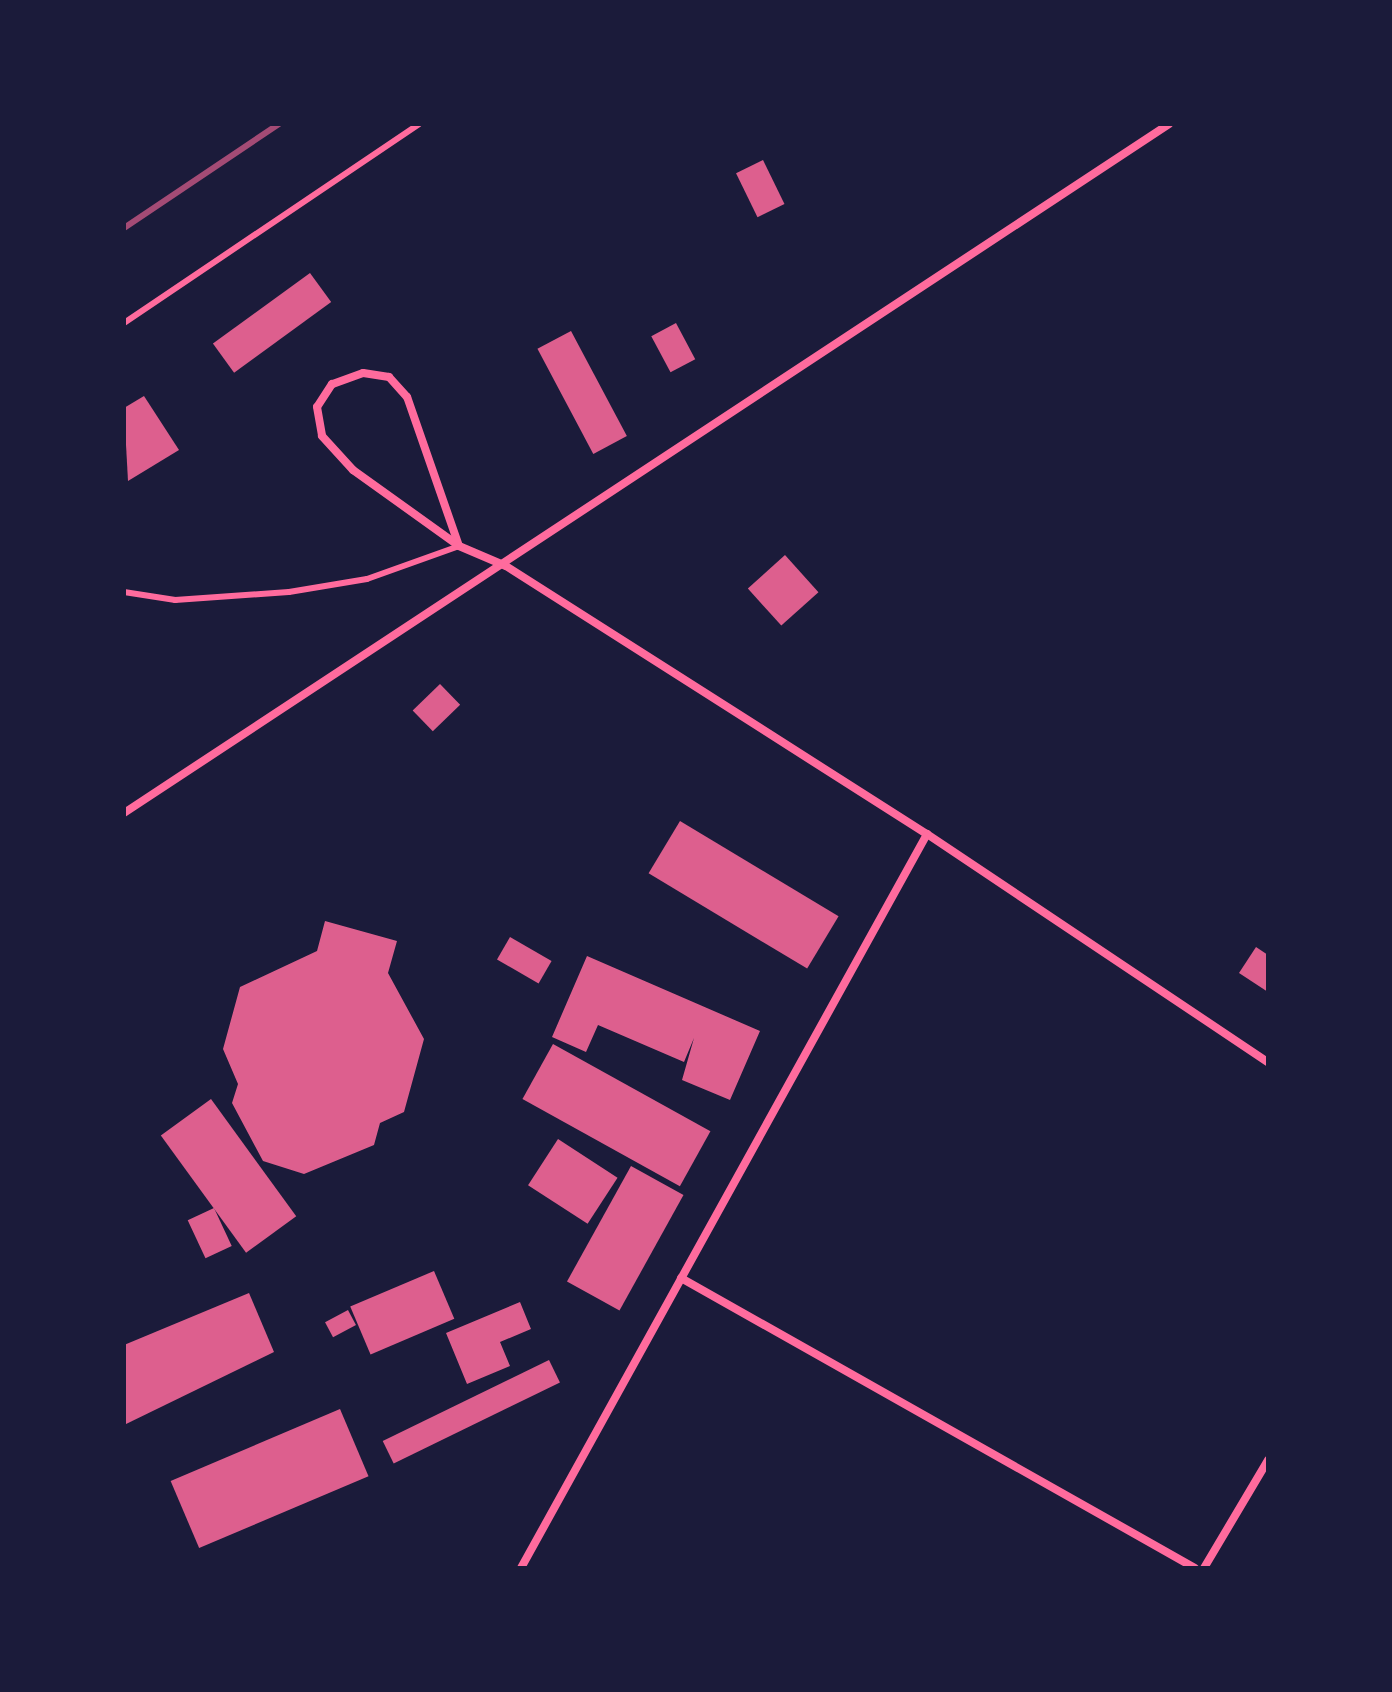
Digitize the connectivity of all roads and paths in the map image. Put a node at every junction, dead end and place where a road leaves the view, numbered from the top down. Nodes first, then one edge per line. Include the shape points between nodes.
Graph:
1 (419, 124) edge
2 (1169, 124) edge
3 (124, 323) edge
4 (459, 546) junction
5 (506, 566) junction
6 (124, 592) edge
7 (124, 813) edge
8 (927, 834) junction
9 (1268, 1062) edge
10 (681, 1278) junction
11 (1268, 1460) edge
12 (521, 1568) edge
13 (1195, 1568) edge
14 (1204, 1568) edge

1 - 3 lane
2 - 5 street
4 - 4 street via 353,470 322,436 317,407 332,384 363,373 389,377 407,397
4 - 5 street
4 - 6 lane via 367,579 289,592 175,600
5 - 7 street
5 - 8 street
8 - 9 street
8 - 10 street
10 - 12 street
10 - 13 street
11 - 14 street

